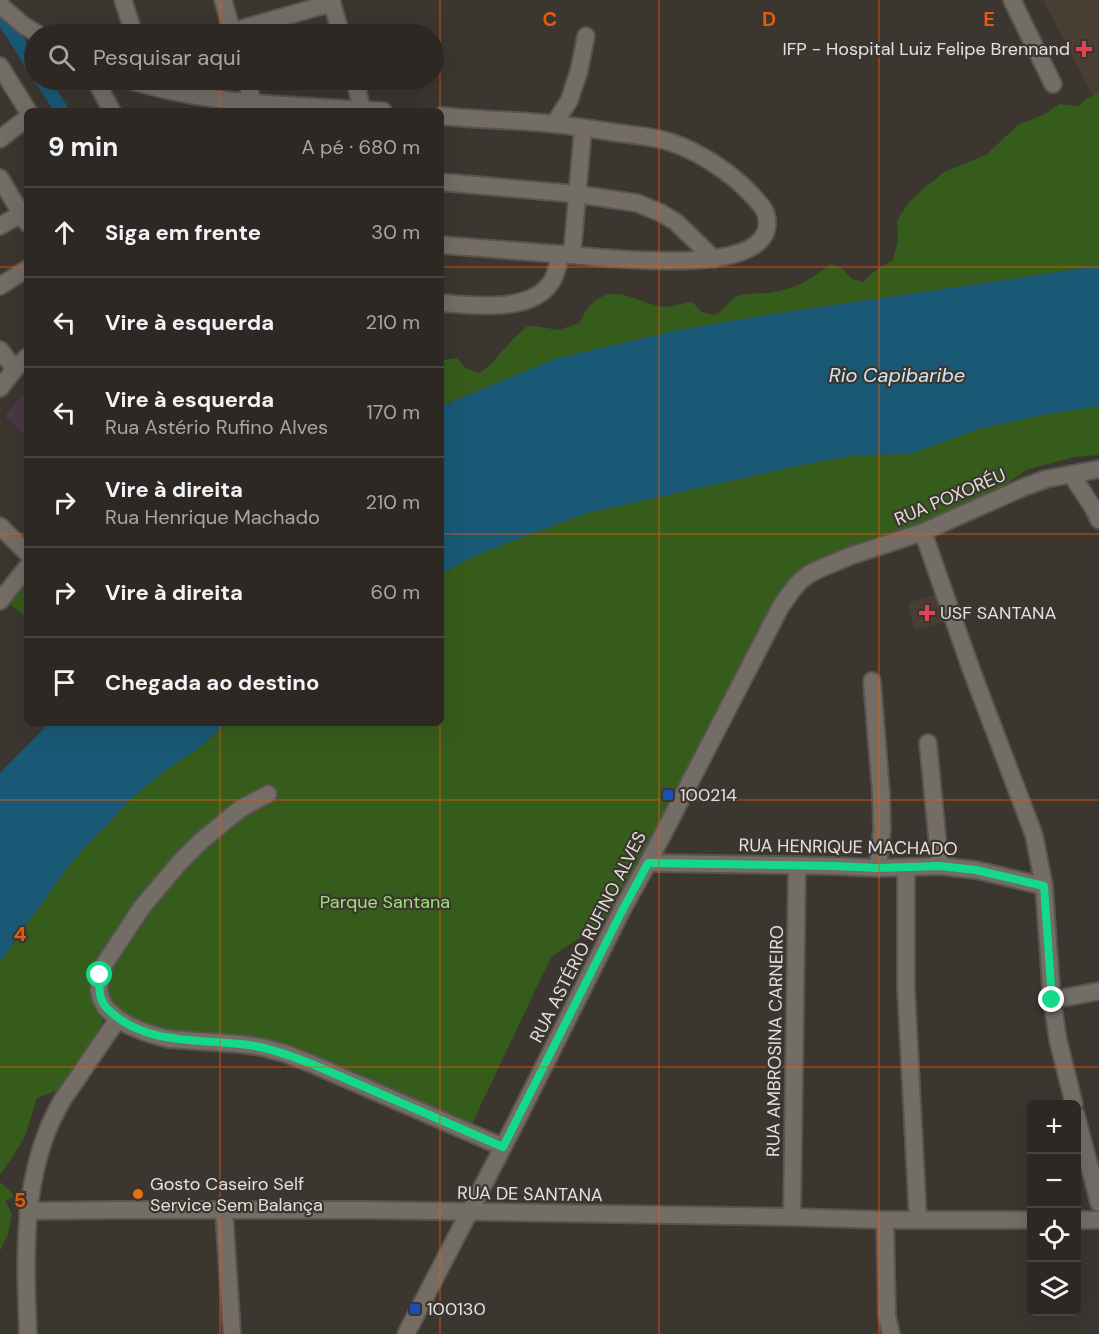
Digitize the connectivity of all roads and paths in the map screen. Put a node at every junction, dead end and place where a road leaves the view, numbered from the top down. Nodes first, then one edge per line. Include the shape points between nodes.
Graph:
1 (123, 0) edge
2 (223, 0) edge
3 (1012, 0) edge
4 (332, 2) edge
5 (7, 5) edge
6 (25, 24) edge
7 (131, 24) edge
8 (227, 24) edge
9 (261, 24) edge
10 (339, 24) edge
11 (586, 36) dead end
12 (0, 66) edge
13 (1053, 84) dead end
14 (100, 90) edge
15 (171, 90) edge
16 (249, 90) edge
17 (357, 90) edge
18 (253, 102) junction
19 (26, 108) edge
20 (110, 108) edge
21 (335, 108) edge
22 (362, 108) edge
23 (444, 116) edge
24 (24, 120) edge
25 (554, 124) junction
26 (583, 128) junction
27 (0, 139) edge
28 (0, 178) edge
29 (444, 182) edge
30 (576, 194) junction
31 (24, 218) edge
32 (0, 226) edge
33 (444, 245) edge
34 (566, 254) junction
35 (714, 259) junction
36 (24, 271) edge
37 (0, 286) edge
38 (444, 303) edge
39 (0, 350) edge
40 (24, 360) edge
41 (15, 369) junction
42 (0, 388) edge
43 (1099, 469) edge
44 (1071, 474) junction
45 (1097, 508) edge
46 (0, 526) edge
47 (923, 532) junction
48 (24, 550) edge
49 (819, 569) joint
50 (24, 571) edge
51 (0, 601) edge
52 (873, 681) dead end
53 (927, 743) dead end
54 (268, 794) dead end
55 (648, 863) junction
56 (797, 865) junction
57 (940, 866) junction
58 (878, 868) junction
59 (906, 868) junction
60 (1044, 886) junction
61 (1099, 991) edge
62 (1052, 1000) junction
63 (118, 1019) junction
64 (1073, 1100) edge
65 (1081, 1131) edge
66 (503, 1147) junction
67 (1099, 1203) edge
68 (28, 1211) junction
69 (224, 1211) junction
70 (469, 1213) junction
71 (792, 1217) junction
72 (885, 1220) junction
73 (918, 1220) junction
74 (1027, 1220) edge
75 (1081, 1220) edge
76 (1099, 1220) edge
77 (27, 1334) edge
78 (232, 1334) edge
79 (406, 1334) edge
80 (891, 1334) edge

1 - 7 street
2 - 8 street
3 - 13 street
4 - 9 street
4 - 10 street
5 - 6 street
11 - 25 street via 569,101
12 - 19 street
14 - 20 street
15 - 18 street
16 - 18 street
17 - 22 street
18 - 21 street
23 - 25 street
24 - 27 street
25 - 26 street
26 - 30 street
26 - 35 street via 670,142 724,169 747,190 765,209 765,234 746,251
28 - 31 street
29 - 30 street
30 - 34 street
30 - 35 street via 637,204 661,213 676,222
31 - 32 street
33 - 34 street
34 - 35 street via 657,261
34 - 38 street via 552,281 532,298 495,306
36 - 37 street
39 - 41 street
40 - 41 street
41 - 42 street
43 - 44 street, RUA POXORÉU
44 - 45 street
44 - 47 street, RUA POXORÉU via 1024,487
46 - 48 street
47 - 49 street, RUA POXORÉU
47 - 60 street via 1030,825
49 - 55 street, RUA ASTÉRIO RUFINO ALVES via 800,581 781,606
50 - 51 street
52 - 58 street via 882,829
53 - 57 street
54 - 63 street via 240,809 200,842 142,907 100,975 101,999
55 - 56 street, RUA HENRIQUE MACHADO
55 - 66 street, RUA ASTÉRIO RUFINO ALVES
56 - 58 street, RUA HENRIQUE MACHADO
56 - 71 street, RUA AMBROSINA CARNEIRO
57 - 59 street, RUA HENRIQUE MACHADO
57 - 60 street, RUA HENRIQUE MACHADO
58 - 59 street, RUA HENRIQUE MACHADO
59 - 73 street via 906,988
60 - 62 street
61 - 62 street
62 - 64 street
63 - 66 street via 169,1039 240,1044 284,1053
63 - 68 street via 59,1106 37,1164
65 - 67 street
66 - 70 street, RUA ASTÉRIO RUFINO ALVES
68 - 69 street, RUA DE SANTANA
68 - 77 street
69 - 70 street, RUA DE SANTANA
69 - 78 street
70 - 71 street, RUA DE SANTANA
70 - 79 street, RUA ASTÉRIO RUFINO ALVES
71 - 72 street, RUA DE SANTANA
72 - 73 street, RUA DE SANTANA
72 - 80 street via 887,1316
73 - 74 street, RUA DE SANTANA
75 - 76 street

